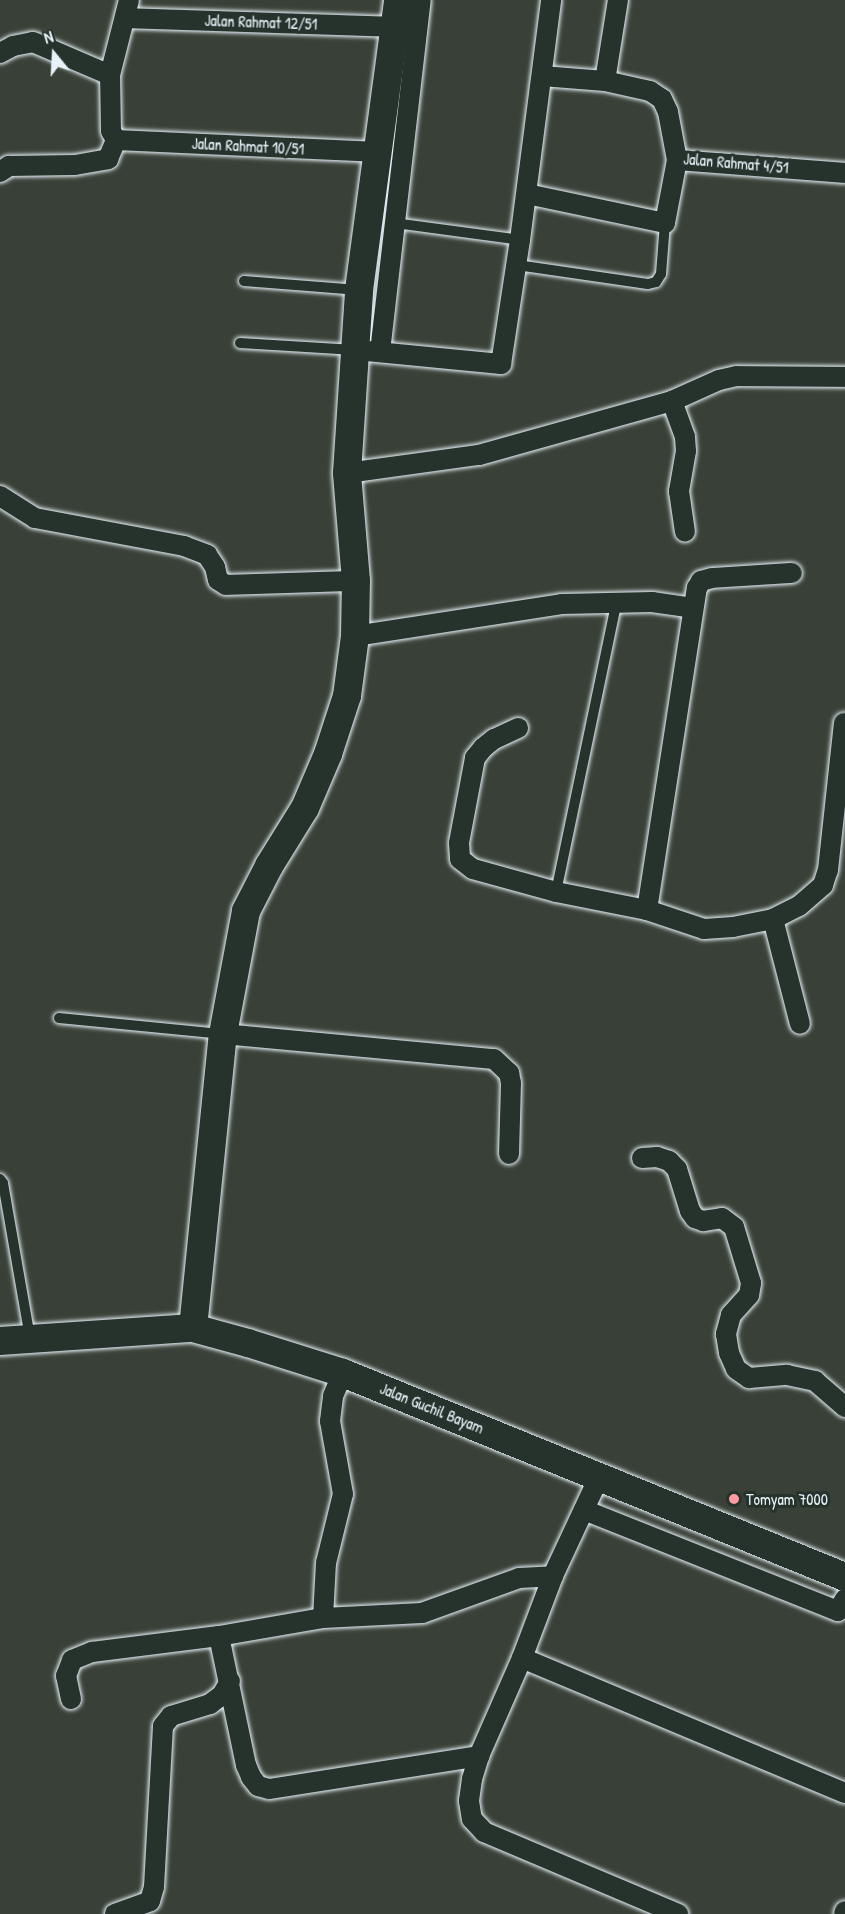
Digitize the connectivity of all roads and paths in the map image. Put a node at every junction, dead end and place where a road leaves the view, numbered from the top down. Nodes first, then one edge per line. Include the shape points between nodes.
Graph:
1 (421, 0) edge
2 (551, 0) edge
3 (618, 0) edge
4 (127, 9) edge
5 (397, 13) edge
6 (0, 53) edge
7 (110, 75) junction
8 (542, 76) junction
9 (605, 81) junction
10 (116, 140) junction
11 (379, 152) junction
12 (677, 160) junction
13 (0, 172) edge
14 (845, 172) edge
15 (527, 194) junction
16 (395, 223) junction
17 (664, 223) junction
18 (520, 240) junction
19 (517, 265) junction
20 (244, 280) dead end
21 (359, 290) junction
22 (240, 343) dead end
23 (368, 351) junction
24 (845, 377) edge
25 (672, 401) junction
26 (347, 473) junction
27 (0, 496) edge
28 (685, 532) dead end
29 (792, 573) dead end
30 (356, 581) junction
31 (617, 602) junction
32 (693, 608) junction
33 (355, 636) junction
34 (843, 723) dead end
35 (518, 728) dead end
36 (556, 892) junction
37 (647, 910) junction
38 (773, 919) junction
39 (59, 1018) dead end
40 (800, 1024) dead end
41 (224, 1034) junction
42 (509, 1154) dead end
43 (642, 1158) dead end
44 (0, 1179) edge
45 (193, 1328) junction
46 (30, 1338) junction
47 (0, 1341) edge
48 (343, 1373) junction
49 (845, 1407) edge
50 (600, 1475) junction
51 (584, 1510) junction
52 (553, 1576) junction
53 (845, 1577) edge
54 (845, 1599) edge
55 (323, 1618) junction
56 (219, 1636) junction
57 (522, 1658) junction
58 (230, 1681) junction
59 (70, 1699) dead end
60 (479, 1756) junction
61 (845, 1793) edge
62 (635, 1906) edge
63 (115, 1914) edge
64 (678, 1914) edge

1 - 16 street
2 - 8 street
3 - 9 street
4 - 5 street, Jalan Rahmat 12/51
4 - 7 street
5 - 11 street
6 - 7 street via 33,42
7 - 10 street via 111,131
8 - 9 street
8 - 15 street
9 - 12 street, Jalan Rahmat 4/51 via 650,91 662,99
10 - 11 street, Jalan Rahmat 10/51
10 - 13 street via 108,159 75,165 9,166
11 - 21 street
12 - 14 street, Jalan Rahmat 4/51
12 - 17 street
15 - 17 street
15 - 18 street
16 - 18 lane
16 - 23 street
17 - 19 lane via 661,274 656,282
18 - 19 street
19 - 23 street via 501,364
20 - 21 lane
21 - 23 street
22 - 23 lane
23 - 26 street
24 - 25 street via 737,376
25 - 26 street via 479,455
25 - 28 street via 685,437 679,491
26 - 30 street
27 - 30 street via 35,518 183,546 207,555 218,580 226,585
29 - 32 street via 701,581
30 - 33 street
31 - 32 street
31 - 33 street via 562,604
31 - 36 lane
32 - 37 street
33 - 41 street via 347,696 328,754 305,808 246,911
34 - 38 street via 828,870 823,885 799,906
35 - 36 street via 494,739 476,758 459,843 460,859 473,869
36 - 37 street
37 - 38 street via 704,929
38 - 40 street
39 - 41 lane
41 - 42 street via 494,1059 509,1073 511,1083
41 - 45 street
43 - 49 street via 663,1159 677,1169 695,1218 722,1218 734,1227 751,1283 749,1295 731,1316 726,1334 736,1369 749,1378 787,1375 815,1381
44 - 46 lane
45 - 46 street, Jalan Guchil Bayam
45 - 48 street, Jalan Guchil Bayam
46 - 47 street, Jalan Guchil Bayam
48 - 50 street, Jalan Guchil Bayam
48 - 55 street via 333,1396 330,1420 343,1494 326,1563
50 - 51 street
50 - 53 street, Jalan Guchil Bayam
51 - 52 street
51 - 54 street via 838,1611
52 - 55 street via 519,1578 422,1613
52 - 57 street
55 - 56 street
56 - 58 street
56 - 59 street via 92,1652 72,1660 66,1676
57 - 60 street
57 - 61 street
58 - 60 street via 246,1765 258,1786 269,1789
58 - 63 street via 222,1695 210,1704 171,1716 163,1726 154,1887 150,1901
60 - 62 street via 469,1802 472,1819 484,1832
62 - 64 street

